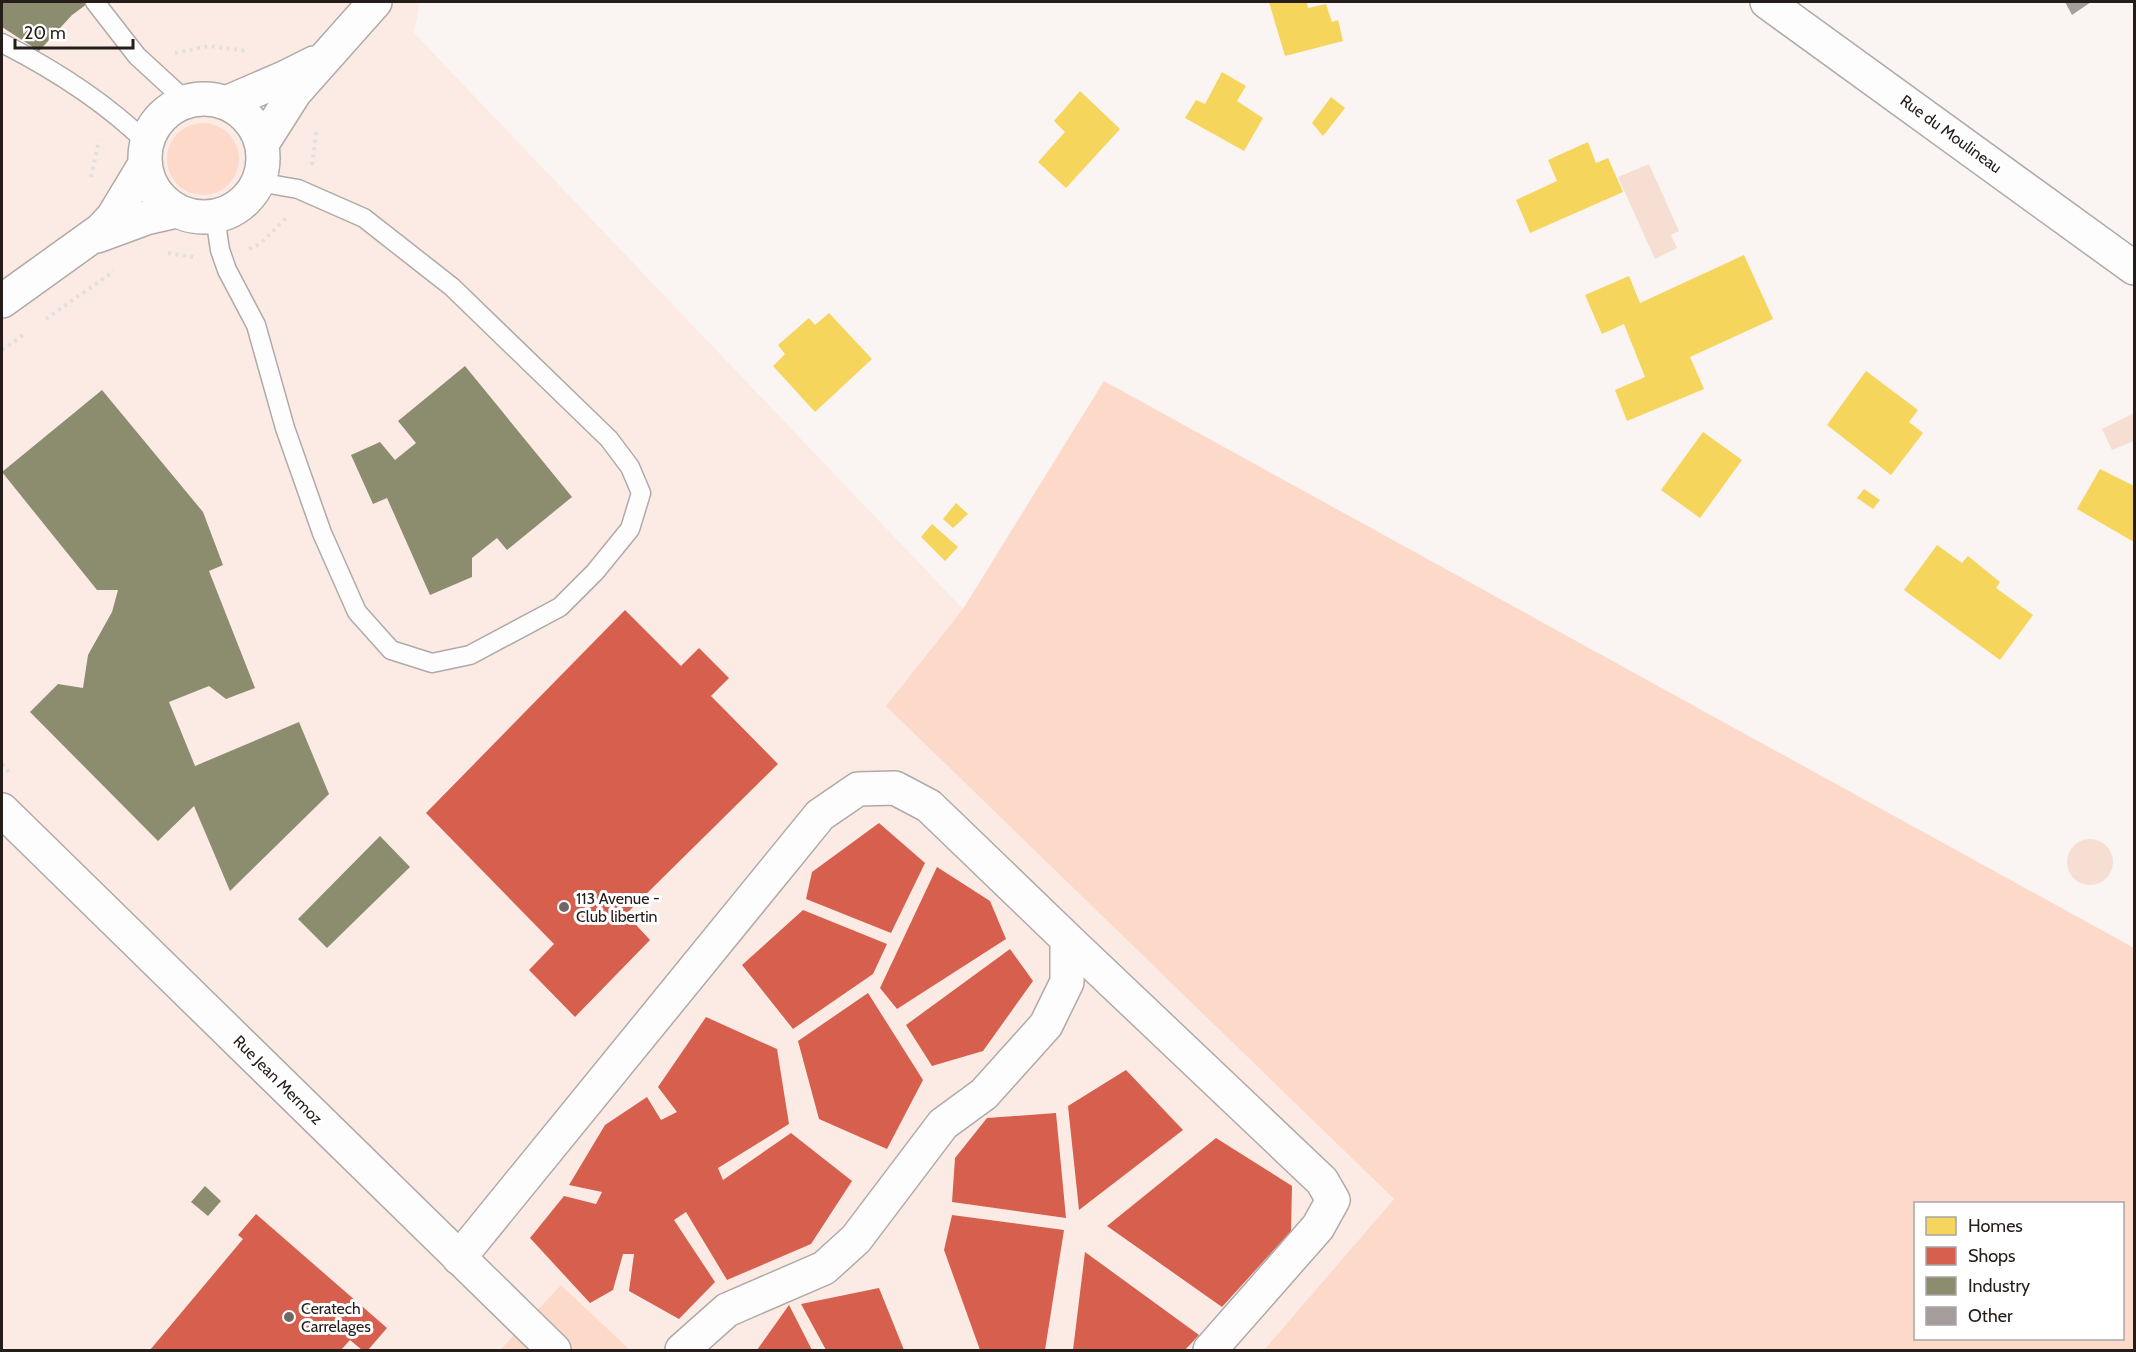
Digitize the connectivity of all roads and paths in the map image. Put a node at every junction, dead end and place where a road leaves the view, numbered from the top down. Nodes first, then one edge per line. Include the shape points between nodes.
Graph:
1 (95, 2) edge
2 (375, 2) edge
3 (1767, 2) edge
4 (2, 43) edge
5 (323, 57) junction
6 (186, 101) junction
7 (226, 103) junction
8 (262, 144) junction
9 (146, 154) junction
10 (258, 182) junction
11 (177, 211) junction
12 (215, 216) junction
13 (93, 238) junction
14 (2134, 268) edge
15 (117, 269) dead end
16 (2, 301) edge
17 (40, 323) dead end
18 (30, 330) dead end
19 (2, 350) edge
20 (2, 810) edge
21 (1067, 939) junction
22 (459, 1258) junction
23 (554, 1350) edge
24 (682, 1350) edge
25 (1210, 1350) edge

1 - 6 lane via 137,56
2 - 5 street
3 - 14 street, Rue du Moulineau
4 - 9 lane via 94,98
5 - 7 street
5 - 8 street
6 - 7 street
6 - 9 street via 155,125
7 - 8 street via 242,112 255,127
8 - 10 street
9 - 11 street via 150,183 161,199
9 - 13 street via 113,217
10 - 12 street via 248,198 233,210
10 - 12 lane via 302,190 364,218 452,287 609,439 630,467 641,493 630,529 560,607 470,656 432,663 391,650 357,612 322,533 285,428 256,325 227,270
11 - 12 street via 196,217
11 - 13 street
13 - 16 street
15 - 17 path
18 - 19 path
20 - 22 street, Rue Jean Mermoz
21 - 22 street via 929,806 895,788 858,789 820,815
21 - 24 street via 1067,982 1047,1025 984,1094 943,1124 856,1239 824,1268 727,1310
21 - 25 street via 1322,1181 1333,1200 1318,1227
22 - 23 street, Rue Jean Mermoz

